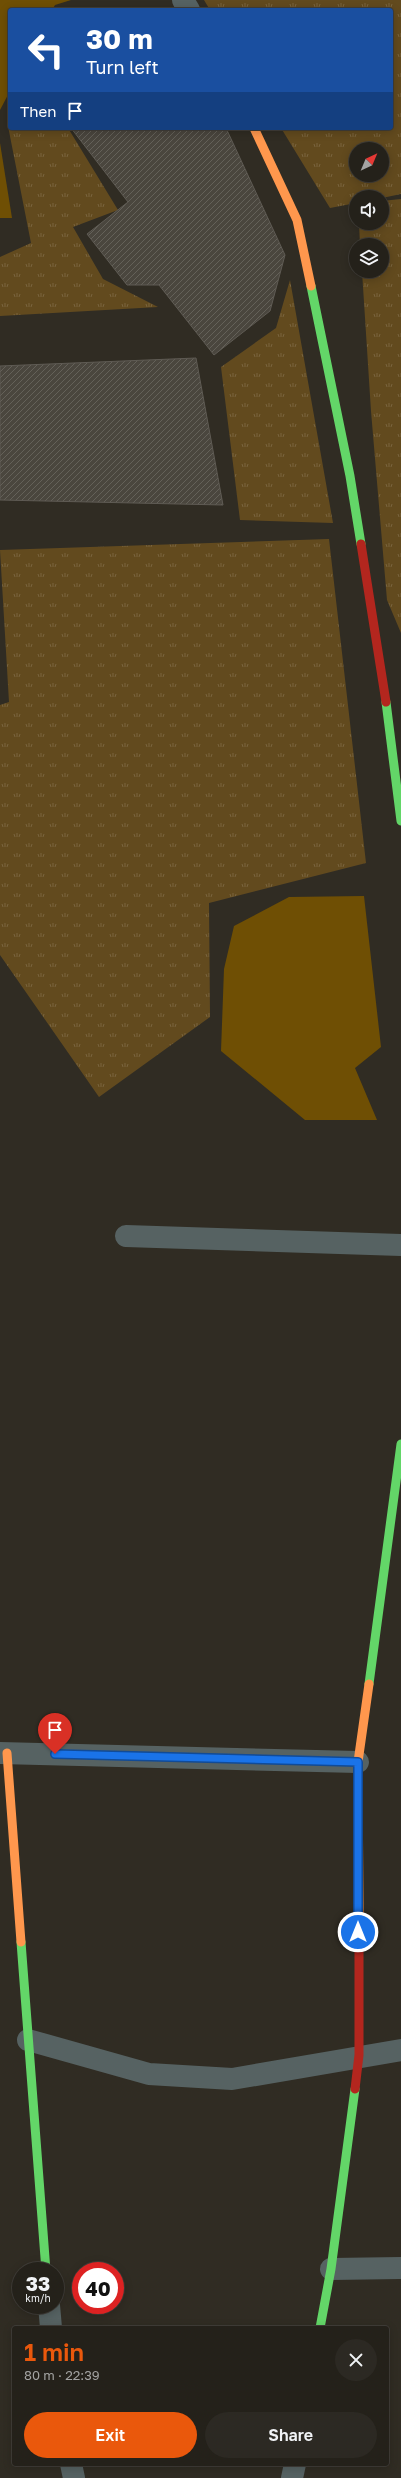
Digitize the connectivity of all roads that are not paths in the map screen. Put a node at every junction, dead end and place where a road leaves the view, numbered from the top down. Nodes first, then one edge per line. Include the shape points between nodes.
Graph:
1 (255, 130) edge
2 (401, 821) edge
3 (126, 1236) dead end
4 (401, 1245) edge
5 (401, 1444) edge
6 (4, 1753) edge
7 (358, 1762) junction
8 (28, 2040) junction
9 (401, 2050) edge
10 (359, 2055) junction
11 (45, 2262) edge
12 (401, 2268) edge
13 (330, 2269) junction
14 (50, 2314) edge
15 (51, 2326) edge
16 (320, 2326) edge
17 (71, 2466) edge
18 (295, 2466) edge
19 (74, 2478) edge
20 (292, 2478) edge

1 - 2 street via 297,220 350,476 392,743
3 - 4 street
5 - 7 street
6 - 7 street
6 - 8 street
7 - 10 street
8 - 10 street via 149,2074 232,2079
8 - 11 street
9 - 10 street
10 - 13 street
12 - 13 street
13 - 16 street
14 - 15 street
17 - 19 street
18 - 20 street

